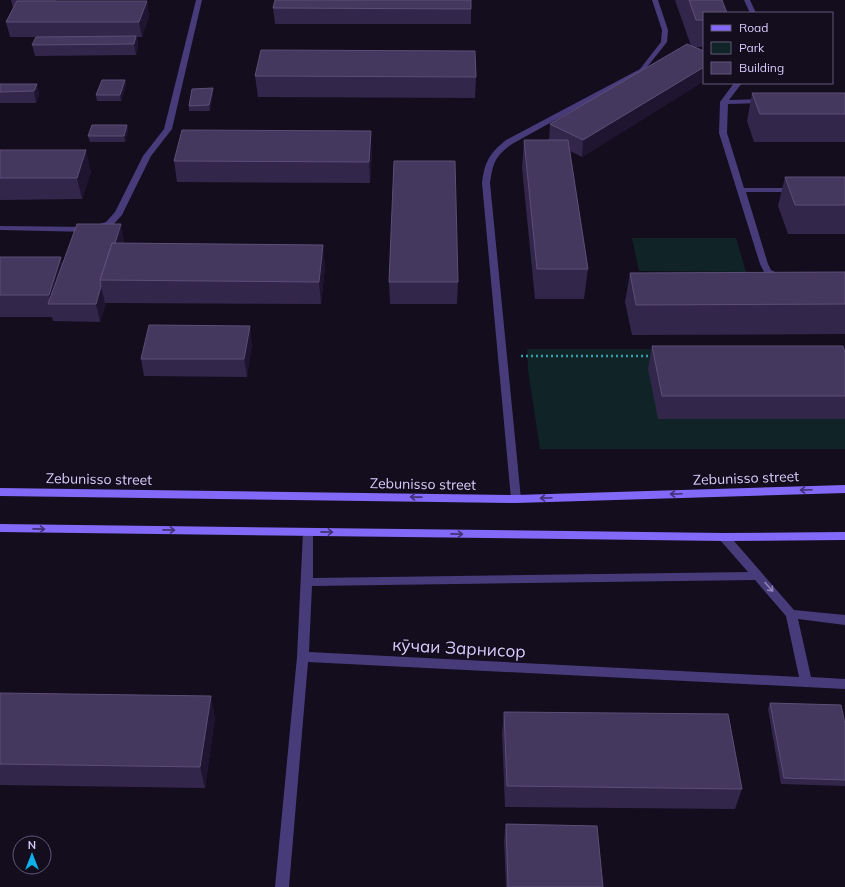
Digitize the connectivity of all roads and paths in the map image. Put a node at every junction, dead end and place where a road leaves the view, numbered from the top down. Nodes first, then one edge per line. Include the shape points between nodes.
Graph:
1 (199, 0) edge
2 (655, 0) edge
3 (746, 0) edge
4 (752, 12) edge
5 (737, 84) edge
6 (769, 101) edge
7 (724, 102) junction
8 (741, 190) junction
9 (805, 190) edge
10 (0, 228) edge
11 (790, 278) edge
12 (503, 356) junction
13 (658, 356) edge
14 (845, 489) edge
15 (0, 492) edge
16 (516, 499) junction
17 (0, 528) edge
18 (308, 532) junction
19 (845, 536) edge
20 (724, 538) junction
21 (758, 576) junction
22 (307, 582) junction
23 (791, 614) junction
24 (845, 620) edge
25 (303, 657) junction
26 (806, 682) junction
27 (845, 684) edge
28 (282, 887) edge

1 - 10 lane via 168,129 147,156 119,213 109,224 92,230
2 - 12 lane via 665,30 664,42 642,70 509,142 494,154 488,167 486,183
3 - 4 lane
5 - 7 lane
6 - 7 lane
7 - 8 lane via 723,133
8 - 9 lane
8 - 11 lane via 768,272
12 - 13 path
12 - 16 lane
14 -> 16 main road, Zebunisso street
16 -> 15 main road, Zebunisso street
17 -> 18 main road
18 -> 20 main road
18 - 22 lane
19 - 20 main road
20 - 21 lane
21 - 22 lane
21 -> 23 lane
22 - 25 lane
23 - 24 lane
23 - 26 lane
25 - 26 lane, кӯчаи Зарнисор
25 - 28 lane
26 - 27 lane, кӯчаи Зарнисор

